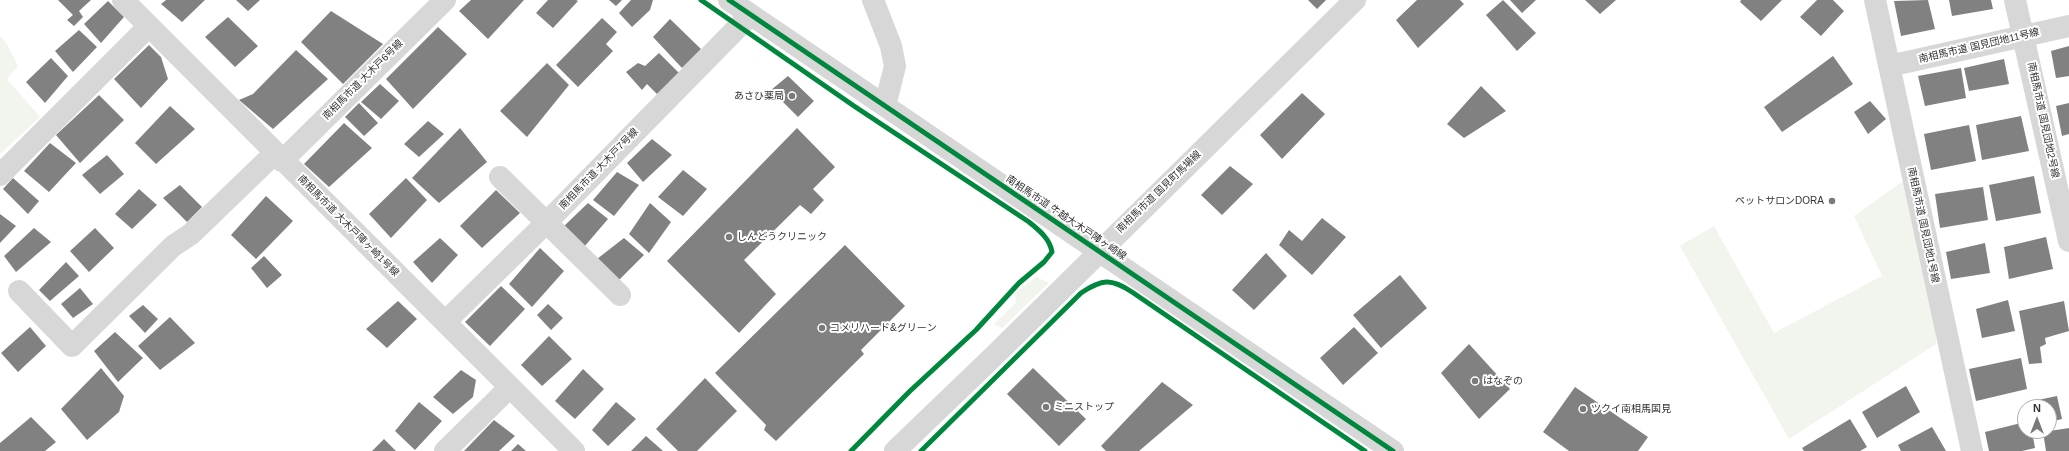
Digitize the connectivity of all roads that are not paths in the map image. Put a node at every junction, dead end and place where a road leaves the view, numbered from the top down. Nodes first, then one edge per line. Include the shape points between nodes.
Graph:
1 (124, 0) edge
2 (445, 0) edge
3 (729, 0) edge
4 (873, 0) edge
5 (1355, 0) edge
6 (1875, 0) edge
7 (2015, 0) edge
8 (750, 15) junction
9 (149, 26) junction
10 (2069, 26) edge
11 (2024, 36) junction
12 (1889, 66) junction
13 (885, 106) junction
14 (278, 157) junction
15 (0, 175) edge
16 (500, 177) dead end
17 (547, 222) junction
18 (2069, 241) edge
19 (1099, 251) junction
20 (19, 291) dead end
21 (620, 295) dead end
22 (445, 322) junction
23 (510, 387) junction
24 (445, 451) edge
25 (574, 451) edge
26 (895, 451) edge
27 (1393, 451) edge
28 (1972, 451) edge

1 - 9 street, 南相馬市道 大木戸陣ヶ崎1号線
2 - 14 street, 南相馬市道 大木戸6号線
3 - 8 street, 南相馬市道 牛越大木戸陣ヶ崎線
4 - 13 street via 891,46 895,66
5 - 19 street, 南相馬市道 国見町馬場線
6 - 12 street, 南相馬市道 国見団地1号線
7 - 11 street, 南相馬市道 国見団地2号線
8 - 13 street, 南相馬市道 牛越大木戸陣ヶ崎線
8 - 17 street, 南相馬市道 大木戸7号線
9 - 14 street, 南相馬市道 大木戸陣ヶ崎1号線
9 - 15 street
10 - 11 street, 南相馬市道 国見団地11号線
11 - 12 street, 南相馬市道 国見団地11号線
11 - 18 street, 南相馬市道 国見団地2号線
12 - 28 street, 南相馬市道 国見団地1号線
13 - 19 street, 南相馬市道 牛越大木戸陣ヶ崎線
14 - 20 street, 南相馬市道 大木戸6号線 via 191,234 173,246 72,346
14 - 22 street, 南相馬市道 大木戸陣ヶ崎1号線
16 - 17 street
17 - 21 street
17 - 22 street, 南相馬市道 大木戸7号線
19 - 26 street, 南相馬市道 国見町馬場線 via 998,353
19 - 27 street, 南相馬市道 牛越大木戸陣ヶ崎線
22 - 23 street, 南相馬市道 大木戸陣ヶ崎1号線
23 - 24 street
23 - 25 street, 南相馬市道 大木戸陣ヶ崎1号線

